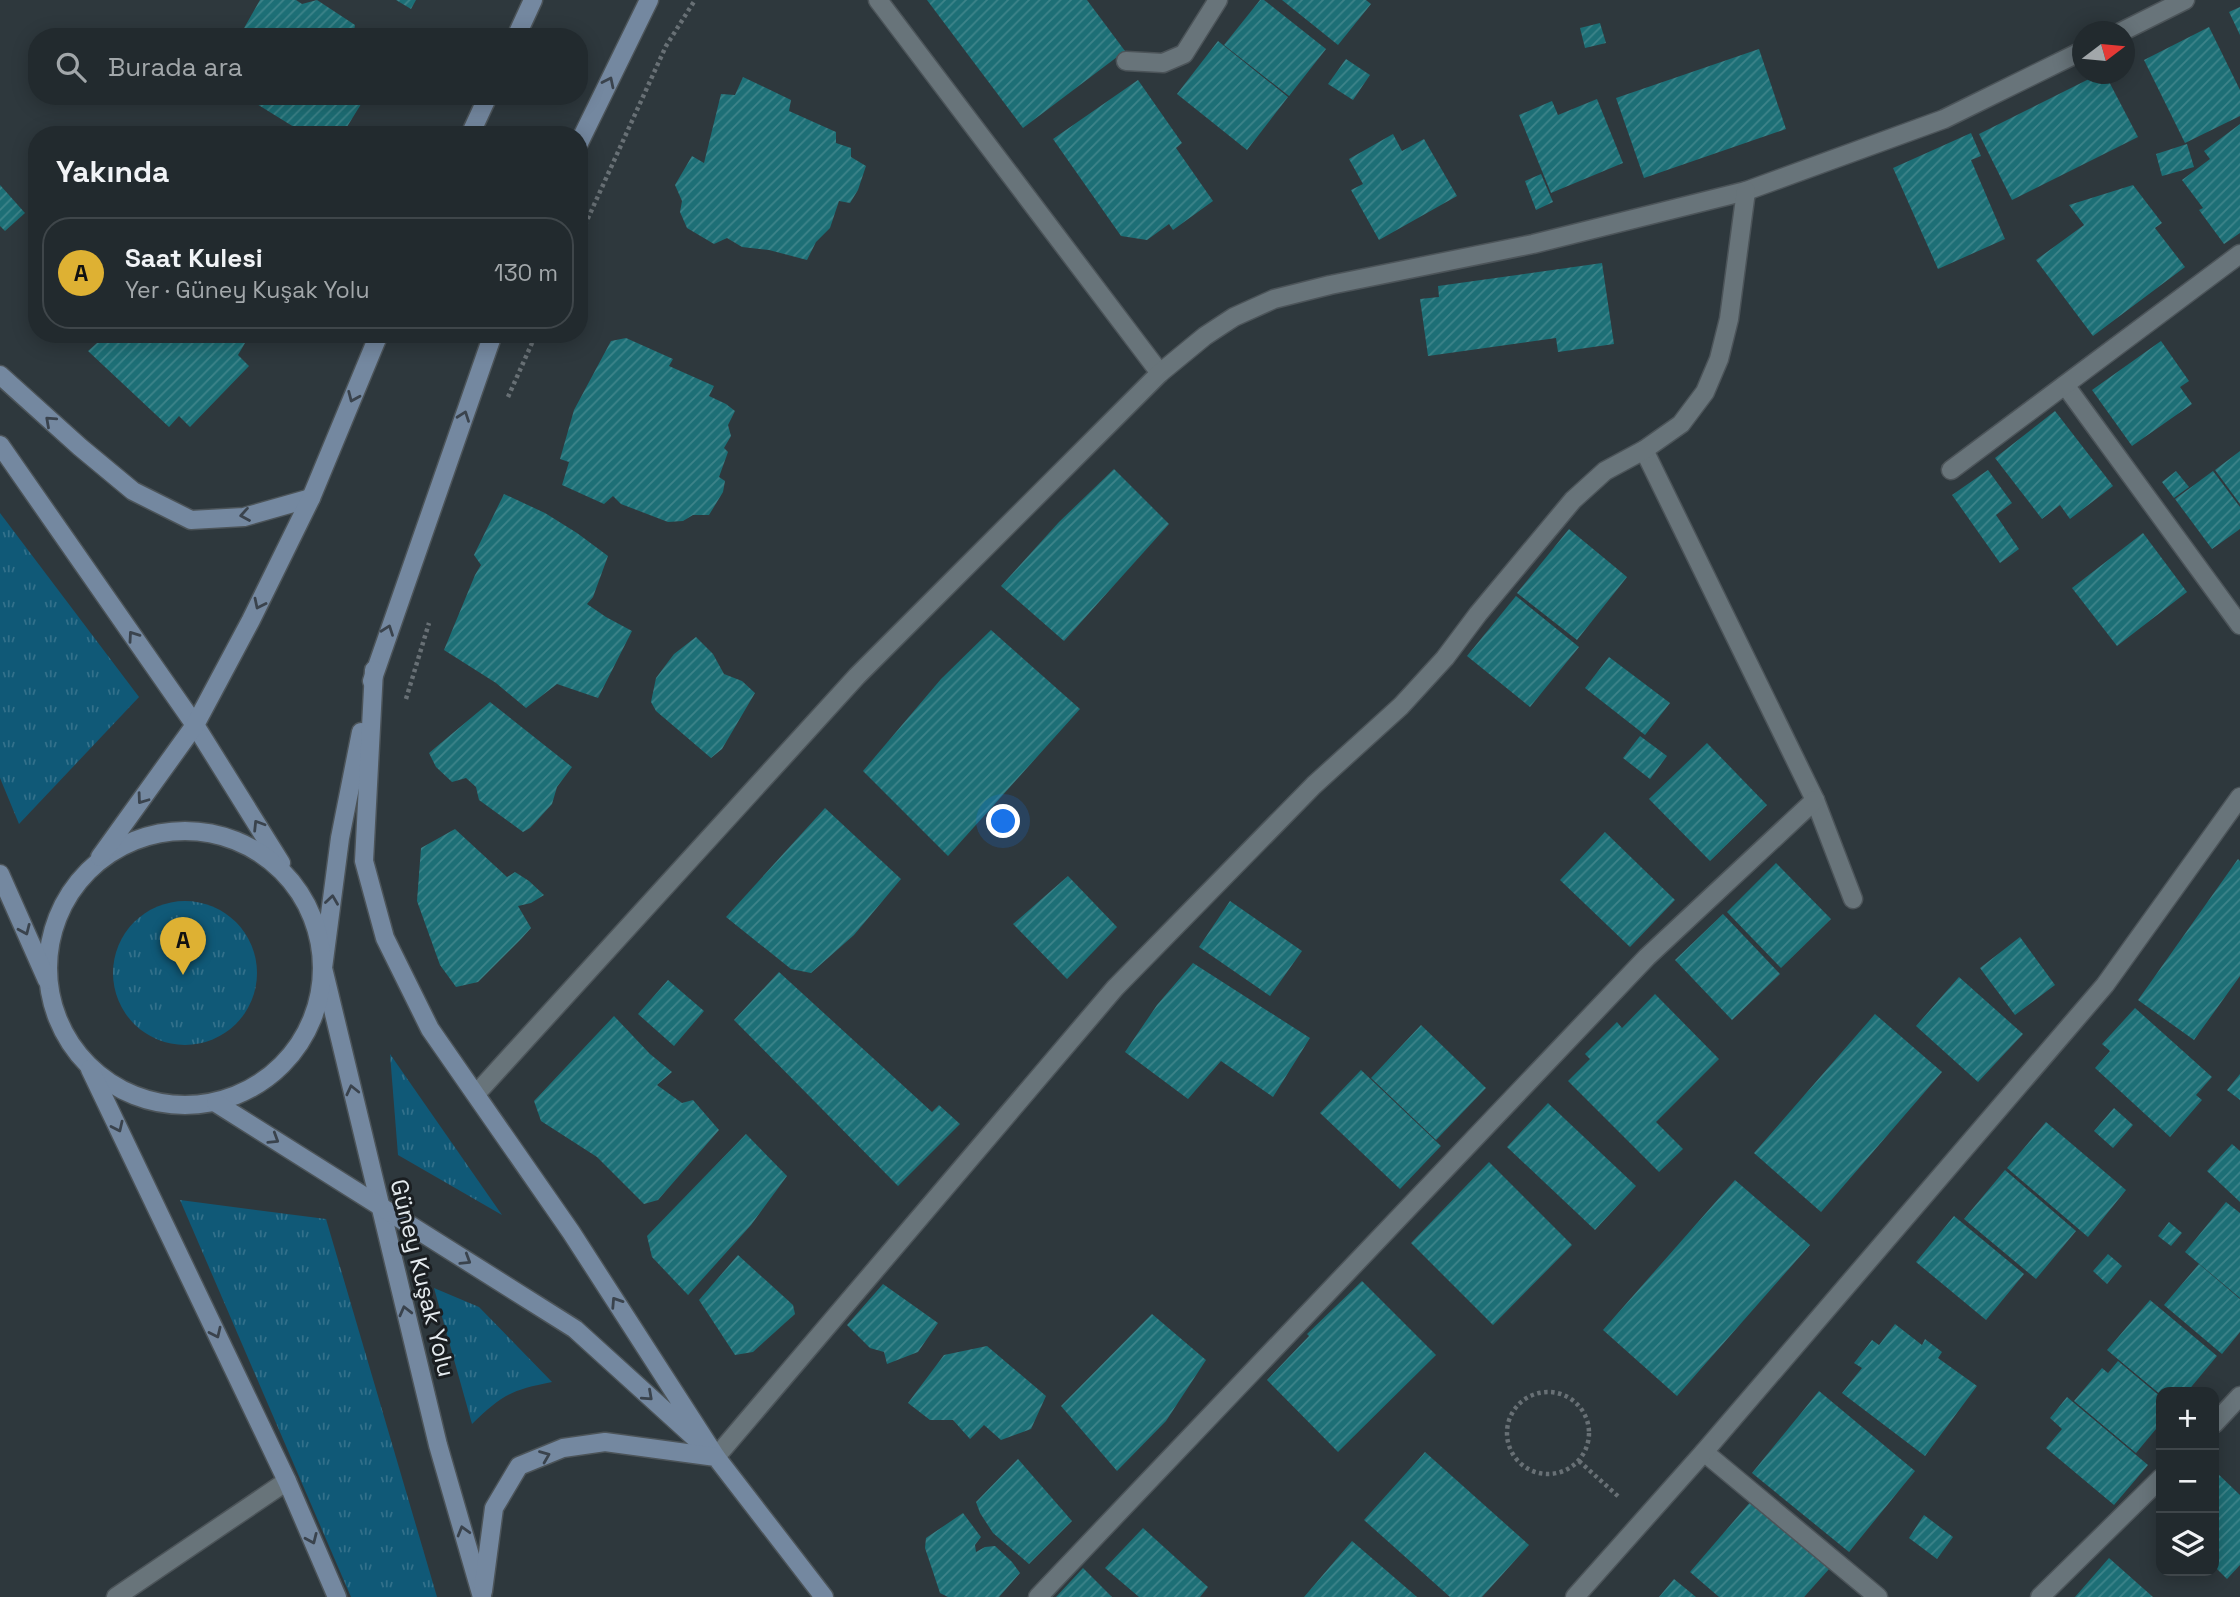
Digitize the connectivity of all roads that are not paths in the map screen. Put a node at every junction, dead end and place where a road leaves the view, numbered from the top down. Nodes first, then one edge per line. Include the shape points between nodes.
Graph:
1 (533, 0) edge
2 (649, 0) edge
3 (878, 0) edge
4 (1218, 0) edge
5 (2185, 0) edge
6 (2135, 25) edge
7 (520, 28) edge
8 (2072, 56) edge
9 (1126, 61) dead end
10 (484, 105) edge
11 (474, 126) edge
12 (587, 126) edge
13 (1746, 191) junction
14 (2240, 254) edge
15 (375, 343) edge
16 (490, 343) edge
17 (1160, 373) junction
18 (0, 375) edge
19 (2065, 385) junction
20 (0, 445) edge
21 (1644, 450) junction
22 (1951, 470) dead end
23 (311, 498) junction
24 (2240, 625) edge
25 (374, 670) junction
26 (195, 725) junction
27 (2240, 797) edge
28 (1815, 800) junction
29 (95, 864) junction
30 (0, 874) edge
31 (294, 883) junction
32 (1853, 899) dead end
33 (323, 968) junction
34 (49, 985) junction
35 (89, 1066) junction
36 (476, 1094) junction
37 (216, 1102) junction
38 (380, 1206) junction
39 (2240, 1396) edge
40 (2219, 1419) edge
41 (1704, 1452) junction
42 (716, 1457) junction
43 (287, 1481) junction
44 (2156, 1483) edge
45 (116, 1597) edge
46 (337, 1597) edge
47 (482, 1597) edge
48 (824, 1597) edge
49 (1038, 1597) edge
50 (1575, 1597) edge
51 (1878, 1597) edge
52 (2040, 1597) edge

1 - 7 main road
12 -> 2 main road
3 - 17 street
4 - 9 street via 1184,54 1163,63
5 - 6 street
8 - 13 street via 1944,119
10 - 11 main road
13 - 17 street via 1533,244 1274,299 1234,317
13 - 21 street via 1719,359 1705,391 1681,424
14 - 19 street
15 -> 23 main road
25 -> 16 main road
17 - 36 street via 857,676
23 -> 18 main road via 244,517 191,520 133,491
19 - 22 street
19 - 24 street
26 -> 20 main road, Güney Kuşak Yolu
21 - 28 street
21 - 42 street via 1605,471 1573,500 1401,706 1314,785 1115,988
23 -> 26 main road
33 -> 25 main road via 340,838
25 - 36 main road via 364,861 391,949 430,1029
26 -> 29 main road
31 -> 26 main road, Güney Kuşak Yolu
27 - 41 street via 2105,985
28 - 32 street
28 - 49 street via 1647,957
29 - 31 main road via 132,840 176,830 220,835 261,853
29 - 34 main road via 67,898 59,919 51,941
30 -> 34 main road
31 - 33 main road, Güney Kuşak Yolu via 315,923
33 - 37 main road via 315,1014 293,1054 259,1085
38 -> 33 main road, Güney Kuşak Yolu
34 - 35 main road via 61,1028
35 - 37 main road via 126,1093 171,1105
35 -> 43 main road
42 -> 36 main road
37 -> 38 main road
38 -> 42 main road via 575,1329
47 -> 38 main road, Güney Kuşak Yolu via 438,1445
39 - 40 street
41 - 50 street
41 - 51 street
47 -> 42 main road via 494,1508 519,1466 563,1448 605,1441
42 - 48 main road
43 - 45 street
43 -> 46 main road
44 - 52 street

